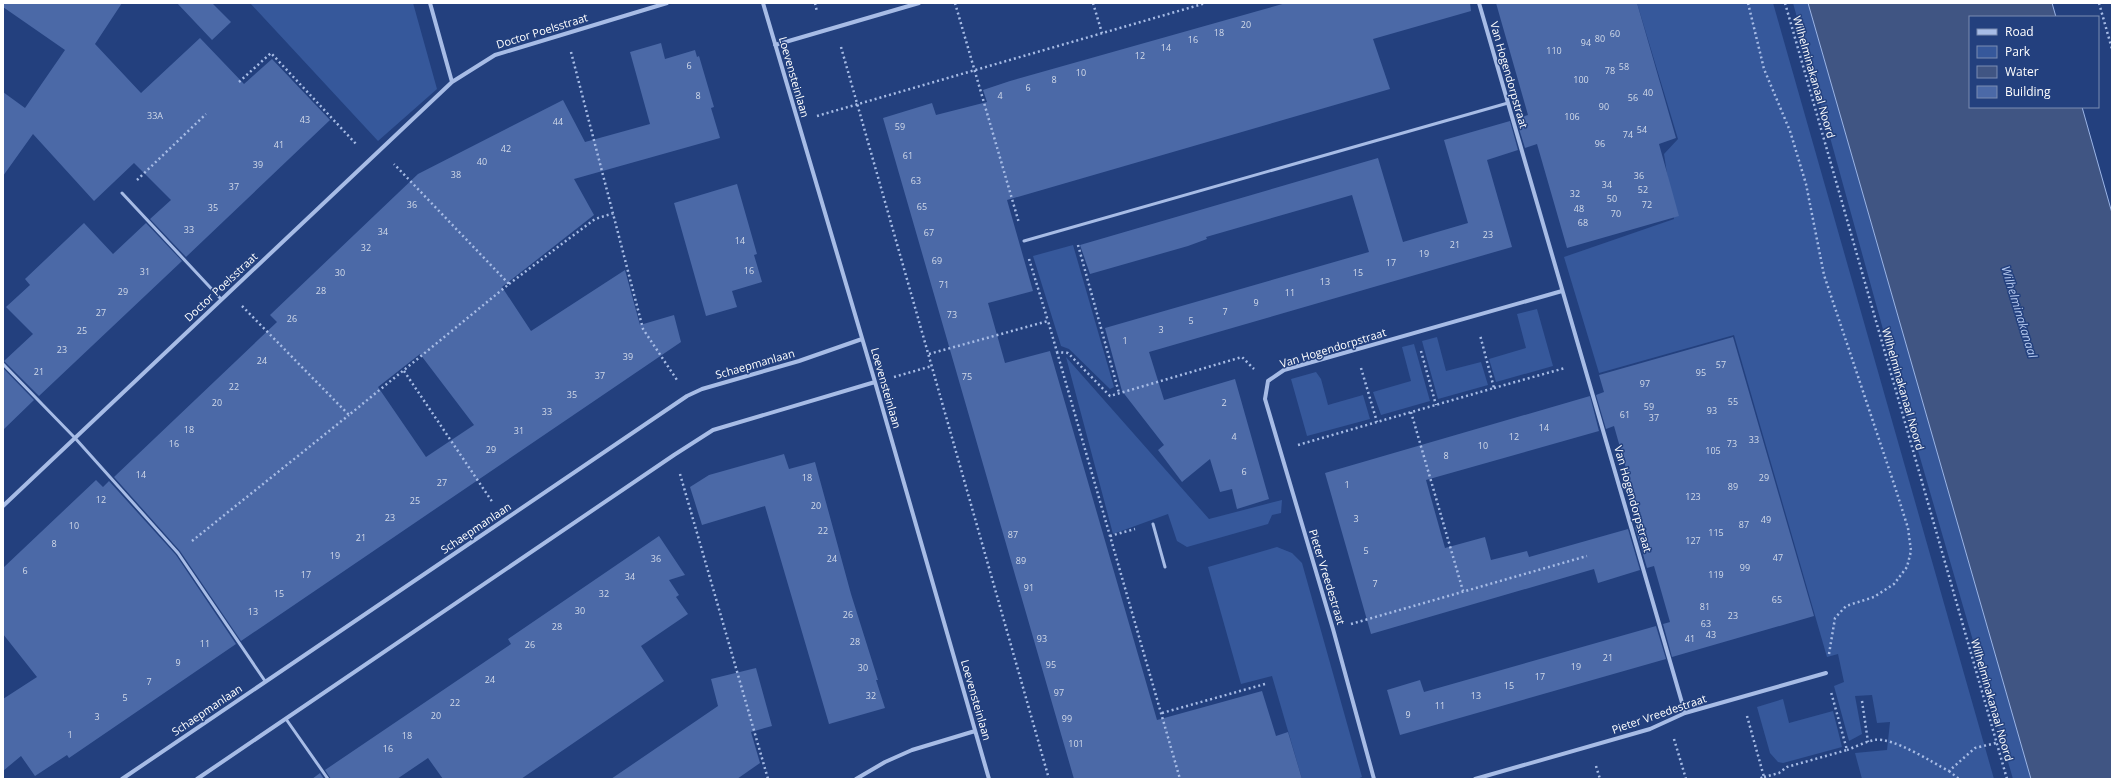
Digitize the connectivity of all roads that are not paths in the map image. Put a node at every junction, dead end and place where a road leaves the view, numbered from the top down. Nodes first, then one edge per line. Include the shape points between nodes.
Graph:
1 (430, 3) edge
2 (667, 3) edge
3 (763, 3) edge
4 (919, 3) edge
5 (1479, 3) edge
6 (775, 45) junction
7 (452, 82) junction
8 (1508, 102) junction
9 (122, 194) road end
10 (1024, 241) road end
11 (1562, 291) junction
12 (221, 299) junction
13 (862, 339) junction
14 (3, 364) edge
15 (1268, 381) joint
16 (875, 382) junction
17 (75, 438) junction
18 (3, 506) edge
19 (1153, 524) road end
20 (1165, 567) dead end
21 (1826, 673) road end
22 (265, 682) junction
23 (1685, 713) junction
24 (286, 719) junction
25 (975, 731) junction
26 (122, 779) edge
27 (197, 779) edge
28 (328, 779) edge
29 (856, 779) edge
30 (989, 779) edge
31 (1374, 779) edge
32 (1475, 779) edge

1 - 7 street
2 - 7 street, Doctor Poelsstraat via 495,55
3 - 6 street, Loevensteinlaan
4 - 6 street
5 - 8 street, Van Hogendorpstraat
6 - 13 street, Loevensteinlaan
7 - 12 street, Doctor Poelsstraat
8 - 10 lane
8 - 11 street, Van Hogendorpstraat
9 - 12 lane
11 - 15 street, Van Hogendorpstraat via 1284,370
11 - 23 street, Van Hogendorpstraat
12 - 17 street, Doctor Poelsstraat
13 - 16 street, Loevensteinlaan
13 - 22 street, Schaepmanlaan via 799,361 702,389 687,396
14 - 17 lane
15 - 31 street, Pieter Vreedestraat via 1264,399 1333,629
16 - 24 street via 713,430
16 - 25 street, Loevensteinlaan
17 - 18 street, Doctor Poelsstraat
17 - 22 lane via 178,552
19 - 20 lane
21 - 23 street, Pieter Vreedestraat
22 - 26 street, Schaepmanlaan
23 - 32 street, Pieter Vreedestraat via 1650,729
24 - 27 street
24 - 28 lane
25 - 29 street via 912,750
25 - 30 street, Loevensteinlaan

